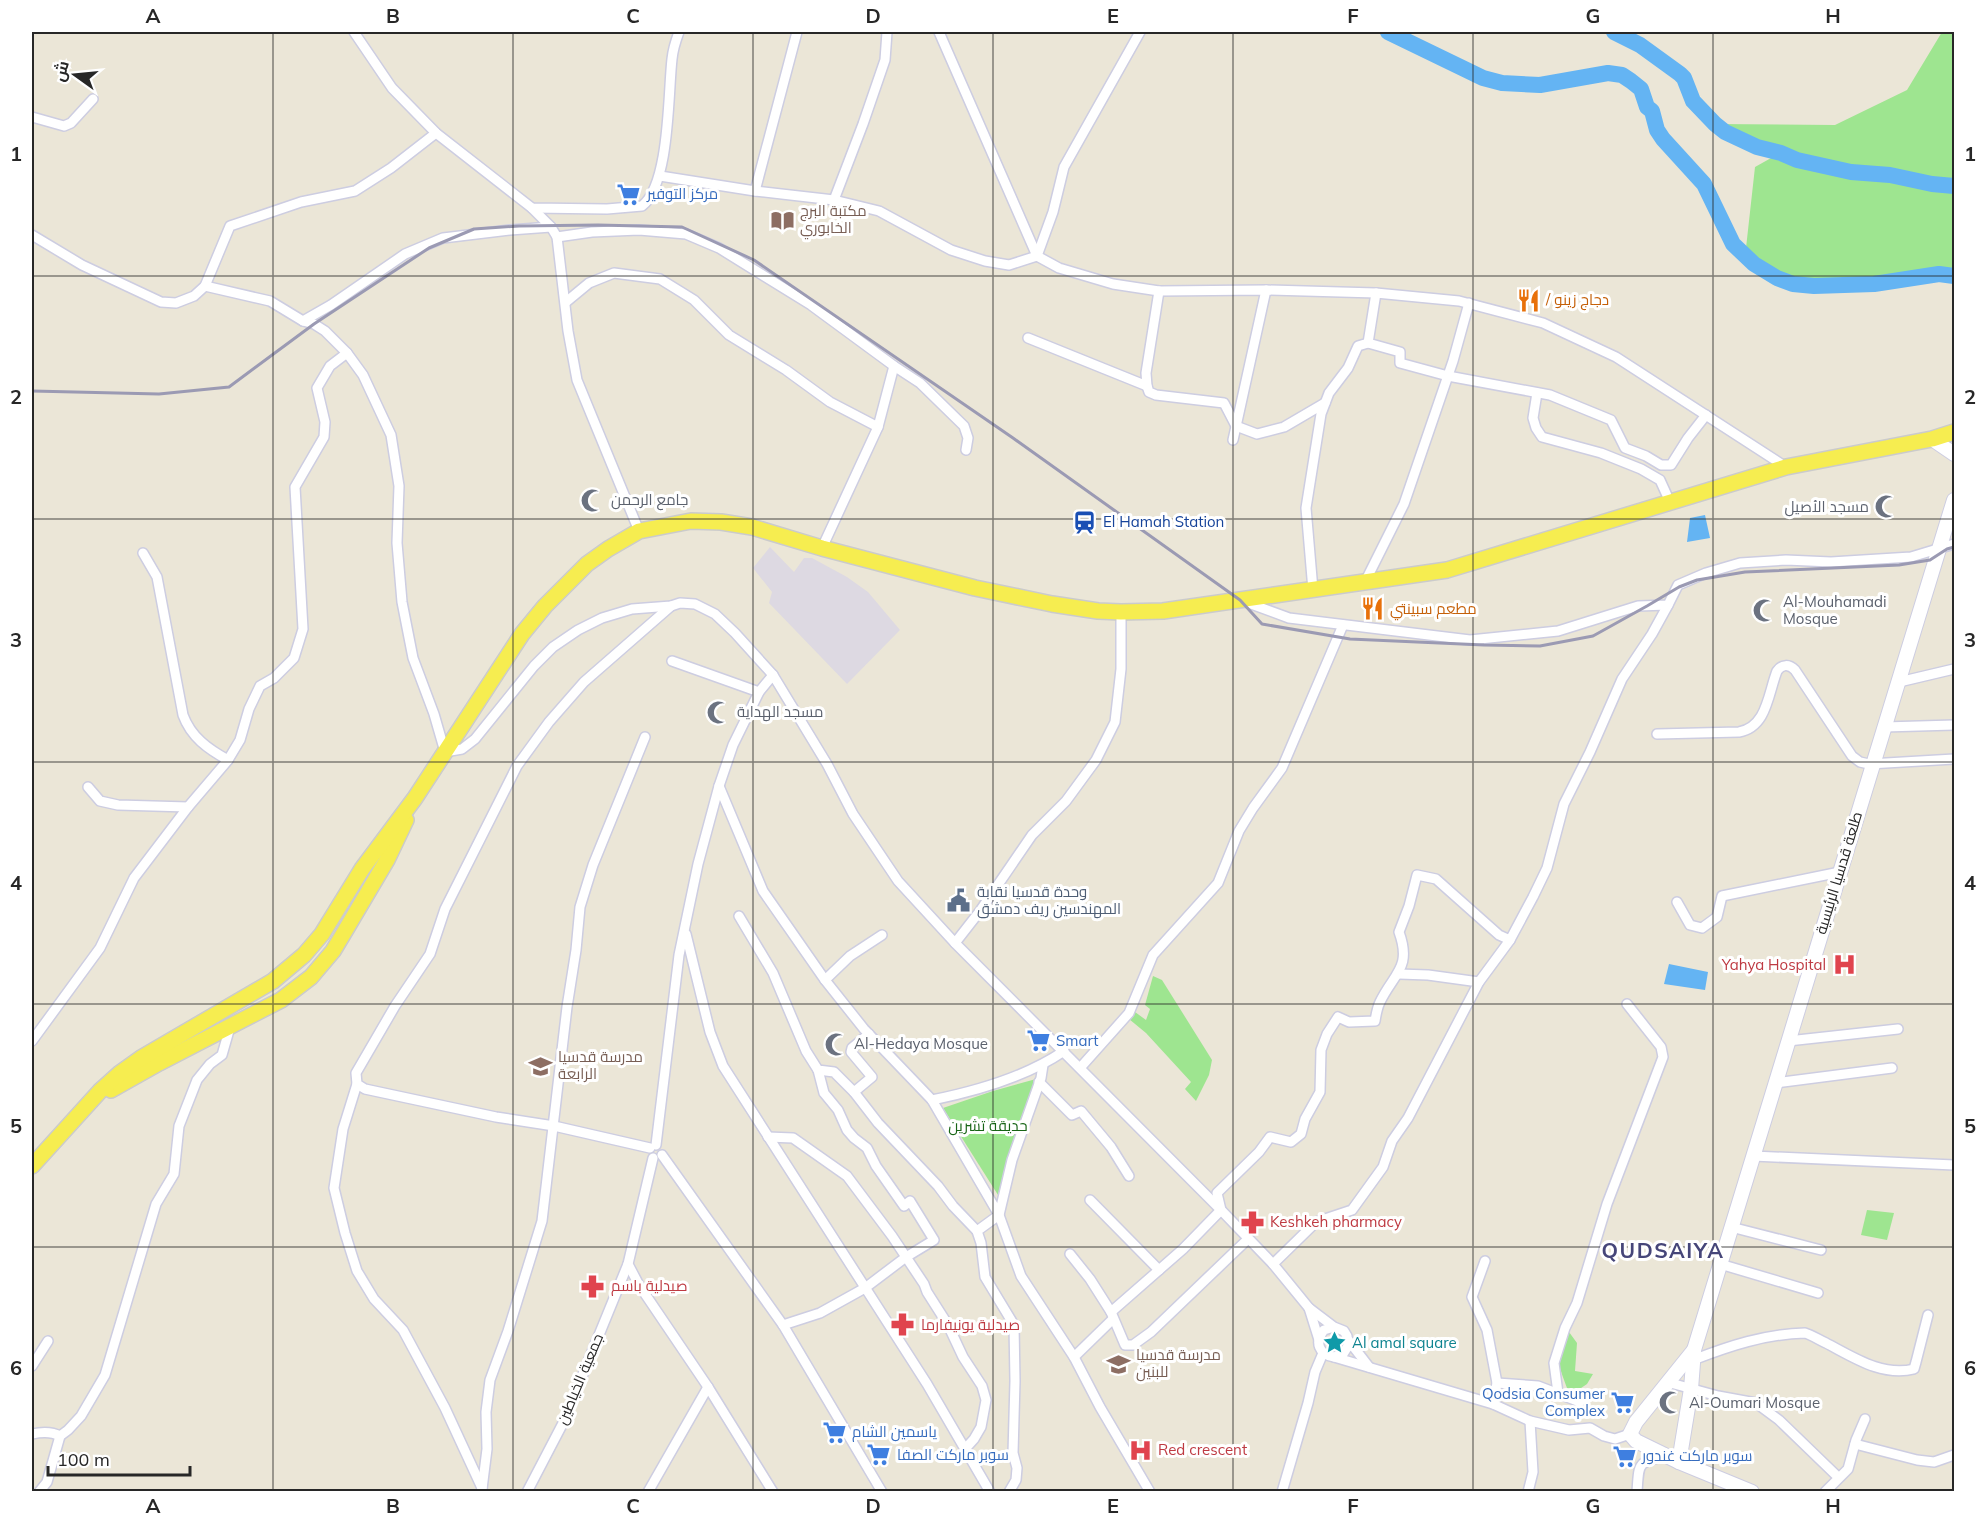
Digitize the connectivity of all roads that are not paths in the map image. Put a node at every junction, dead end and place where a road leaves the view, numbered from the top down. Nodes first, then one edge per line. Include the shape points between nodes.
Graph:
1 (354, 32) edge
2 (679, 32) edge
3 (797, 32) edge
4 (887, 32) edge
5 (939, 32) edge
6 (1140, 32) edge
7 (93, 99) dead end
8 (32, 117) edge
9 (436, 133) junction
10 (660, 176) junction
11 (755, 191) junction
12 (834, 200) junction
13 (532, 208) junction
14 (551, 227) junction
15 (32, 235) edge
16 (557, 237) junction
17 (1037, 256) junction
18 (205, 286) junction
19 (1266, 290) junction
20 (1159, 291) junction
21 (1376, 293) junction
22 (566, 302) junction
23 (1470, 303) junction
24 (303, 321) junction
25 (1028, 338) dead end
26 (1368, 343) junction
27 (347, 353) junction
28 (894, 366) junction
29 (1448, 376) junction
30 (1147, 386) junction
31 (1537, 393) junction
32 (1325, 403) junction
33 (1706, 415) junction
34 (1236, 426) junction
35 (878, 427) junction
36 (1954, 432) edge
37 (1932, 439) junction
38 (1233, 440) dead end
39 (966, 450) dead end
40 (1954, 454) edge
41 (1786, 467) junction
42 (1954, 500) edge
43 (1670, 502) junction
44 (639, 531) junction
45 (1954, 544) edge
46 (822, 548) junction
47 (1940, 548) junction
48 (143, 553) dead end
49 (1365, 582) junction
50 (1313, 590) junction
51 (1240, 600) junction
52 (1668, 605) junction
53 (672, 606) junction
54 (1121, 612) junction
55 (1343, 625) junction
56 (672, 661) dead end
57 (1954, 669) edge
58 (774, 675) junction
59 (1899, 682) junction
60 (759, 692) junction
61 (1954, 725) edge
62 (1884, 727) junction
63 (1657, 734) dead end
64 (645, 737) dead end
65 (445, 752) junction
66 (1954, 759) edge
67 (228, 760) junction
68 (1874, 763) junction
69 (719, 786) junction
70 (88, 787) dead end
71 (415, 798) junction
72 (188, 807) junction
73 (1840, 872) junction
74 (1677, 902) dead end
75 (739, 916) dead end
76 (685, 932) junction
77 (882, 935) dead end
78 (1510, 940) junction
79 (955, 943) junction
80 (1399, 974) junction
81 (825, 980) junction
82 (1479, 982) junction
83 (1627, 1004) dead end
84 (230, 1027) junction
85 (1898, 1029) dead end
86 (868, 1034) junction
87 (32, 1041) edge
88 (1788, 1041) junction
89 (1064, 1051) junction
90 (1043, 1065) junction
91 (1080, 1068) junction
92 (1892, 1068) dead end
93 (818, 1070) junction
94 (1039, 1082) junction
95 (1775, 1083) junction
96 (357, 1084) junction
97 (854, 1092) junction
98 (932, 1100) junction
99 (85, 1109) junction
100 (554, 1126) junction
101 (768, 1137) junction
102 (653, 1147) junction
103 (1753, 1156) junction
104 (658, 1157) junction
105 (1954, 1165) edge
106 (32, 1166) edge
107 (1129, 1176) dead end
108 (1090, 1200) dead end
109 (1221, 1210) junction
110 (999, 1215) junction
111 (1731, 1227) junction
112 (977, 1231) junction
113 (1248, 1239) junction
114 (1821, 1250) dead end
115 (1070, 1254) dead end
116 (906, 1257) junction
117 (1485, 1261) dead end
118 (628, 1264) junction
119 (1273, 1264) junction
120 (1720, 1264) junction
121 (1160, 1270) junction
122 (865, 1288) junction
123 (1818, 1293) dead end
124 (1308, 1308) junction
125 (1928, 1315) dead end
126 (1112, 1316) junction
127 (783, 1325) junction
128 (1334, 1327) junction
129 (1318, 1340) junction
130 (48, 1341) dead end
131 (1348, 1341) junction
132 (1323, 1353) junction
133 (1693, 1355) junction
134 (1074, 1357) junction
135 (1334, 1357) junction
136 (32, 1366) edge
137 (1369, 1367) junction
138 (1667, 1382) junction
139 (1497, 1383) junction
140 (708, 1387) junction
141 (1691, 1389) junction
142 (1558, 1393) junction
143 (1581, 1402) dead end
144 (1493, 1404) junction
145 (1865, 1419) dead end
146 (1530, 1421) junction
147 (32, 1434) edge
148 (1630, 1434) junction
149 (60, 1436) junction
150 (1855, 1444) junction
151 (965, 1449) junction
152 (1954, 1455) edge
153 (1666, 1456) junction
154 (1679, 1462) junction
155 (1838, 1477) junction
156 (483, 1490) edge
157 (39, 1491) edge
158 (527, 1491) edge
159 (648, 1491) edge
160 (773, 1491) edge
161 (882, 1491) edge
162 (990, 1491) edge
163 (1009, 1491) edge
164 (1150, 1491) edge
165 (1282, 1491) edge
166 (1528, 1491) edge
167 (1637, 1491) edge
168 (1752, 1491) edge
169 (1825, 1491) edge

1 - 9 street via 392,88
2 - 10 street via 672,56
3 - 11 street
4 - 12 street via 885,60
5 - 17 street
6 - 17 street via 1064,168
7 - 8 street via 64,126
9 - 13 street
9 - 18 street via 355,191 301,202 230,226
10 - 11 street
10 - 13 street via 652,196 642,206
11 - 12 street
12 - 17 street via 879,211 951,250 985,261 1010,265
13 - 14 street
14 - 16 street
14 - 24 street via 443,238 405,254
15 - 18 street via 82,265 160,302 176,303 194,296
16 - 22 street
16 - 28 street via 639,230 686,234 719,248 802,299
17 - 20 street via 1059,268 1113,284
18 - 24 street via 270,302
19 - 20 street
19 - 21 street
19 - 34 street
20 - 30 street
21 - 23 street
21 - 26 street
22 - 35 street via 589,283 614,273 660,279 694,300 729,335 830,402
22 - 44 street via 578,380
23 - 29 street
23 - 33 street via 1542,323 1616,357
24 - 27 street via 325,330
25 - 30 street
26 - 29 street via 1400,352 1400,363
26 - 32 street via 1358,346
27 - 65 street via 363,375 391,435 399,486 397,543 402,602 413,658
27 - 67 street via 330,366 317,388 324,437 295,487 303,629 294,658 260,686 240,740
28 - 35 street
28 - 39 street via 920,383 964,426
29 - 31 street
29 - 49 street via 1404,504
30 - 34 street via 1156,396 1224,403
31 - 33 street via 1611,420 1625,448 1661,465 1671,465
31 - 43 street via 1533,418 1542,436 1641,469 1660,480
32 - 34 street via 1284,427 1257,434
32 - 50 street via 1306,508
33 - 41 street
34 - 38 street
35 - 46 street
36 - 37 main road
37 - 40 main road
37 - 41 main road
41 - 43 main road
42 - 47 main road, طلعة قدسيا الرئيسية
43 - 49 main road via 1447,570
44 - 46 main road via 690,521 722,522
44 - 65 main road via 587,564 545,606 522,634
45 - 47 street
46 - 54 main road via 975,588 1075,608
47 - 52 street via 1911,557 1740,563 1678,585
47 - 59 main road, طلعة قدسيا الرئيسية
48 - 67 street via 157,577 186,725 207,749
49 - 50 main road
50 - 51 main road
51 - 54 main road via 1163,611
51 - 55 street via 1289,618
52 - 55 street via 1638,606 1558,631 1470,640
52 - 78 street via 1622,679 1564,804 1547,868
53 - 58 street via 696,604 715,614
53 - 65 street via 632,609 578,630 534,666 475,739 462,749
53 - 96 street via 584,682 517,765 445,909 430,954 360,1064
54 - 79 street via 1122,669 1115,722 1096,760 1066,801 1032,835
55 - 91 street via 1282,768 1239,831 1218,883 1153,955 1129,1012
56 - 60 street
57 - 59 street
58 - 60 street
58 - 79 street via 853,814 898,881
59 - 62 main road, طلعة قدسيا الرئيسية
60 - 69 street via 733,745
61 - 62 street
62 - 68 main road, طلعة قدسيا الرئيسية
63 - 68 street via 1739,732 1752,728 1761,718 1777,671 1788,666 1795,670 1852,756 1860,762
64 - 100 street via 580,907
65 - 71 main road
66 - 68 street
67 - 72 street
68 - 73 main road, طلعة قدسيا الرئيسية
69 - 76 street
69 - 81 street via 763,891
70 - 72 street via 100,801 118,805
71 - 84 main road via 387,860 322,964 281,1000
71 - 99 main road via 300,960 273,981 134,1063 109,1082
72 - 87 street via 134,878 90,964
73 - 74 street via 1722,896 1716,917 1702,928 1690,926
73 - 88 main road, طلعة قدسيا الرئيسية
75 - 93 street via 773,973
76 - 101 street via 710,1032 723,1066
76 - 102 street
77 - 81 street via 850,956
78 - 80 street via 1499,935 1436,879 1417,874 1399,932 1405,948
78 - 82 street
79 - 89 street
80 - 82 street
80 - 109 street via 1379,1003 1375,1021 1349,1022 1338,1017 1321,1050 1320,1092 1301,1134 1291,1142 1270,1137 1217,1193
81 - 86 street
82 - 119 street via 1408,1118 1392,1140 1383,1167 1352,1210 1316,1222
83 - 142 street via 1661,1047 1663,1057 1607,1204 1554,1363
84 - 99 main road via 140,1073
84 - 149 street via 222,1055 197,1080 179,1126 174,1174 156,1204 105,1375 81,1416
85 - 88 street
86 - 97 street via 851,1052 872,1077
86 - 98 street
88 - 95 main road, طلعة قدسيا الرئيسية
89 - 90 street
89 - 91 street
90 - 94 street
90 - 98 street via 963,1094
91 - 109 street
92 - 95 street
93 - 97 street via 834,1072
93 - 116 street via 824,1093 847,1130 867,1148 904,1206 910,1201 934,1240
94 - 107 street via 1072,1115 1080,1111 1111,1147
94 - 110 street via 1012,1160
95 - 103 main road, طلعة قدسيا الرئيسية
96 - 100 street via 365,1089 496,1117
96 - 156 street via 343,1129 334,1188 345,1233 357,1271 374,1299 403,1330
97 - 112 street via 878,1124
98 - 110 street
99 - 106 main road
100 - 102 street
100 - 156 street via 542,1221 490,1380
101 - 116 street via 793,1138 848,1176
101 - 122 street
102 - 104 street via 663,1151
103 - 105 street
103 - 111 main road, طلعة قدسيا الرئيسية
104 - 118 street, جمعية الخياطين
104 - 127 street
108 - 121 street
109 - 113 street
109 - 121 street
110 - 112 street
110 - 134 street via 1021,1276
111 - 114 street
111 - 120 main road, طلعة قدسيا الرئيسية
112 - 163 street via 985,1276 1014,1325 1013,1453 1017,1468
113 - 119 street
113 - 126 street via 1133,1345 1125,1345
115 - 126 street
116 - 122 street
116 - 151 street via 982,1386 986,1400 981,1427
117 - 139 street via 1472,1297 1487,1330
118 - 140 street
118 - 158 street, جمعية الخياطين via 563,1423
119 - 124 street
120 - 123 street
120 - 133 main road, طلعة قدسيا الرئيسية
121 - 126 street
122 - 127 street via 820,1313
122 - 151 street
124 - 128 street
124 - 129 street
125 - 133 street via 1914,1368 1909,1370 1875,1368 1805,1333 1740,1342
126 - 134 street
127 - 161 street
128 - 129 street via 1324,1330
128 - 131 street via 1344,1331
129 - 132 street
130 - 136 street
131 - 135 street via 1346,1350
131 - 137 street
132 - 135 street
132 - 165 street via 1314,1372
133 - 138 main road, طلعة قدسيا الرئيسية
133 - 141 main road, طلعة قدسيا الرئيسية
134 - 164 street
135 - 137 street
137 - 144 street
138 - 141 street
138 - 148 main road, طلعة قدسيا الرئيسية
139 - 142 street via 1538,1386
139 - 144 street
140 - 159 street
140 - 160 street
141 - 154 main road, طلعة قدسيا الرئيسية
141 - 155 street via 1756,1403
142 - 143 street
144 - 146 street
145 - 150 street
146 - 148 street via 1569,1430 1590,1428 1616,1439
146 - 166 street via 1533,1472
147 - 149 street
148 - 153 main road
149 - 157 street via 47,1482
150 - 152 street via 1925,1461
150 - 155 street via 1848,1469
151 - 162 street
153 - 154 main road
153 - 167 street via 1646,1460 1638,1469
154 - 168 main road
155 - 169 street

